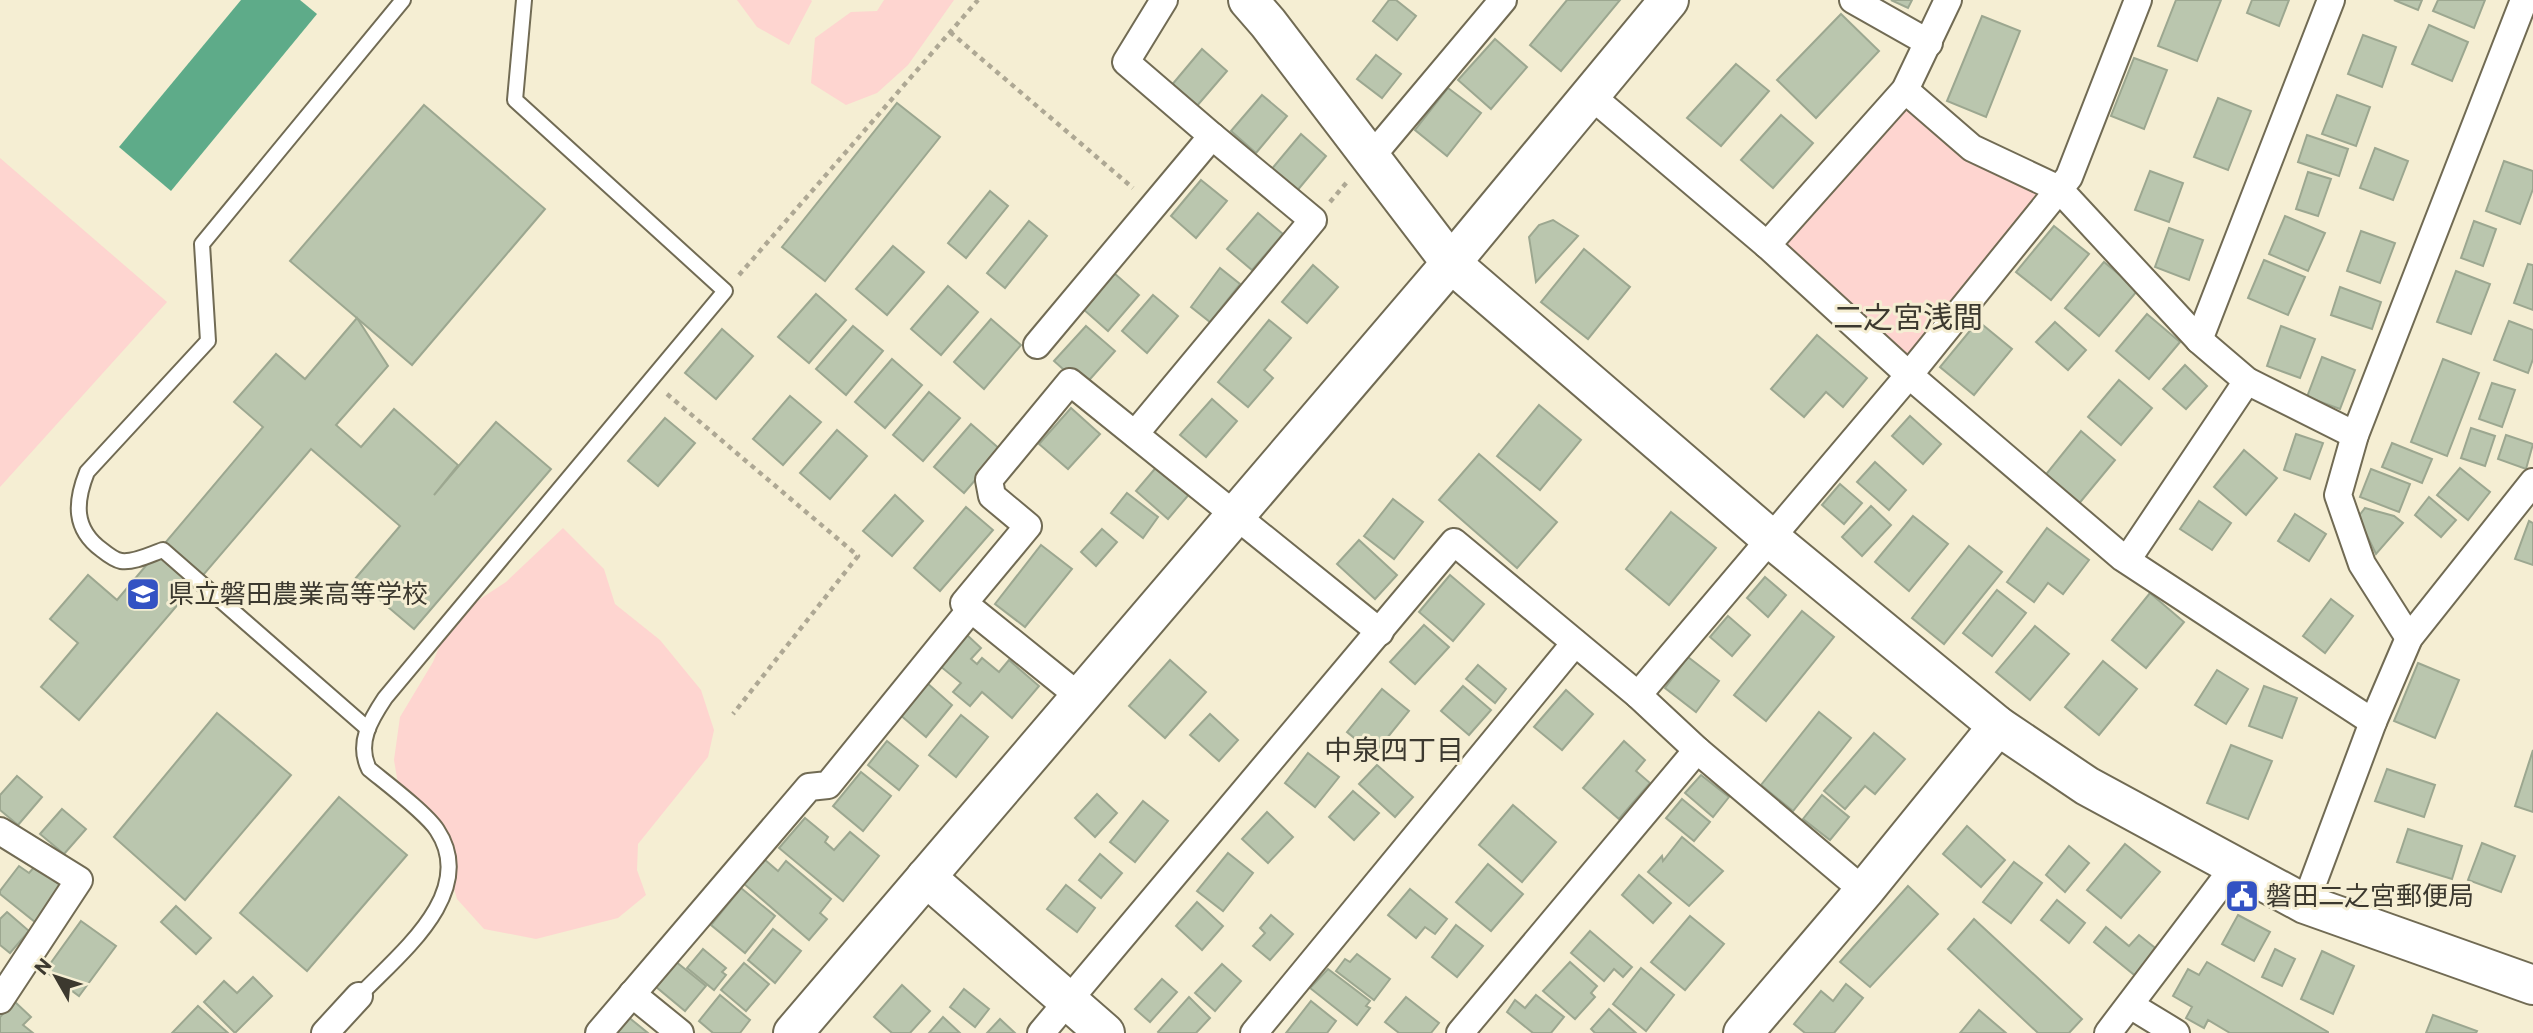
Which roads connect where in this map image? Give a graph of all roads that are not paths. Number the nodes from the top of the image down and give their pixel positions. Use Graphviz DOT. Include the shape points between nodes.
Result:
graph roads {
  1 [pos="403,0"];
  2 [pos="524,0"];
  3 [pos="1164,0"];
  4 [pos="1248,0"];
  5 [pos="1503,0"];
  6 [pos="1669,0"];
  7 [pos="1853,0"];
  8 [pos="1948,0"];
  9 [pos="2138,0"];
  10 [pos="2331,0"];
  11 [pos="2524,0"];
  12 [pos="1929,43"];
  13 [pos="1905,90"];
  14 [pos="1590,95"];
  15 [pos="1212,136"];
  16 [pos="1371,157"];
  17 [pos="2059,189"];
  18 [pos="1767,245"];
  19 [pos="1451,263"];
  20 [pos="2199,340"];
  21 [pos="1037,345"];
  22 [pos="1909,375"];
  23 [pos="2247,381"];
  24 [pos="1135,433"];
  25 [pos="2356,435"];
  26 [pos="2533,482"];
  27 [pos="1237,515"];
  28 [pos="1770,538"];
  29 [pos="2127,560"];
  30 [pos="971,609"];
  31 [pos="1380,632"];
  32 [pos="2409,638"];
  33 [pos="1575,643"];
  34 [pos="1638,695"];
  35 [pos="1080,697"];
  36 [pos="2373,722"];
  37 [pos="1998,726"];
  38 [pos="368,729"];
  39 [pos="1698,750"];
  40 [pos="0,831"];
  41 [pos="2235,867"];
  42 [pos="926,877"];
  43 [pos="1864,891"];
  44 [pos="2305,904"];
  45 [pos="2533,985"];
  46 [pos="632,994"];
  47 [pos="359,996"];
  48 [pos="0,1000"];
  49 [pos="1069,1001"];
  50 [pos="2130,1005"];
  51 [pos="331,1031"];
  52 [pos="599,1033"];
  53 [pos="680,1033"];
  54 [pos="793,1033"];
  55 [pos="1041,1033"];
  56 [pos="1105,1033"];
  57 [pos="1254,1033"];
  58 [pos="1460,1033"];
  59 [pos="1743,1033"];
  60 [pos="2108,1033"];
  61 [pos="2176,1033"];
  1 -- 38 [label="lane" via="202,244 208,341 87,472 78,495 79,514 92,543 121,561 163,550"];
  2 -- 38 [label="lane" via="515,100 724,291 385,698"];
  3 -- 15 [label="street" via="1126,62"];
  4 -- 16 [label="street"];
  5 -- 16 [label="street"];
  6 -- 14 [label="street"];
  7 -- 12 [label="street"];
  8 -- 12 [label="street"];
  9 -- 17 [label="street" via="2069,177"];
  10 -- 20 [label="street"];
  11 -- 25 [label="street"];
  12 -- 13 [label="street"];
  13 -- 17 [label="street" via="1972,148"];
  13 -- 18 [label="street"];
  14 -- 18 [label="street"];
  14 -- 19 [label="street"];
  15 -- 21 [label="street"];
  15 -- 24 [label="street" via="1313,220"];
  16 -- 19 [label="street"];
  17 -- 20 [label="street"];
  17 -- 22 [label="street"];
  18 -- 22 [label="street"];
  19 -- 27 [label="street"];
  19 -- 28 [label="street"];
  20 -- 23 [label="street"];
  22 -- 28 [label="street"];
  22 -- 29 [label="street"];
  23 -- 25 [label="street"];
  23 -- 29 [label="street"];
  24 -- 27 [label="street"];
  24 -- 30 [label="street" via="1070,382 989,480 992,496 1028,526 964,603"];
  25 -- 32 [label="street" via="2338,495 2362,564"];
  26 -- 32 [label="street"];
  27 -- 31 [label="street"];
  27 -- 35 [label="street"];
  28 -- 34 [label="street"];
  28 -- 37 [label="street"];
  29 -- 36 [label="street"];
  30 -- 35 [label="street"];
  30 -- 46 [label="street" via="828,785 809,787"];
  31 -- 33 [label="street" via="1454,542"];
  31 -- 49 [label="street"];
  32 -- 36 [label="street"];
  33 -- 34 [label="street"];
  33 -- 57 [label="street"];
  34 -- 39 [label="street"];
  35 -- 42 [label="street"];
  36 -- 44 [label="street"];
  37 -- 41 [label="street" via="2087,786"];
  37 -- 43 [label="street"];
  38 -- 47 [label="lane" via="363,757 369,769 436,828 449,866 446,892 431,920"];
  39 -- 43 [label="street"];
  39 -- 58 [label="street"];
  40 -- 48 [label="street" via="79,880"];
  41 -- 44 [label="street"];
  41 -- 50 [label="street"];
  42 -- 49 [label="street"];
  42 -- 54 [label="street"];
  43 -- 59 [label="street"];
  44 -- 45 [label="street"];
  46 -- 52 [label="street"];
  46 -- 53 [label="street"];
  47 -- 51 [label="street"];
  49 -- 55 [label="street"];
  49 -- 56 [label="street"];
  50 -- 60 [label="street"];
  50 -- 61 [label="street"];
}
